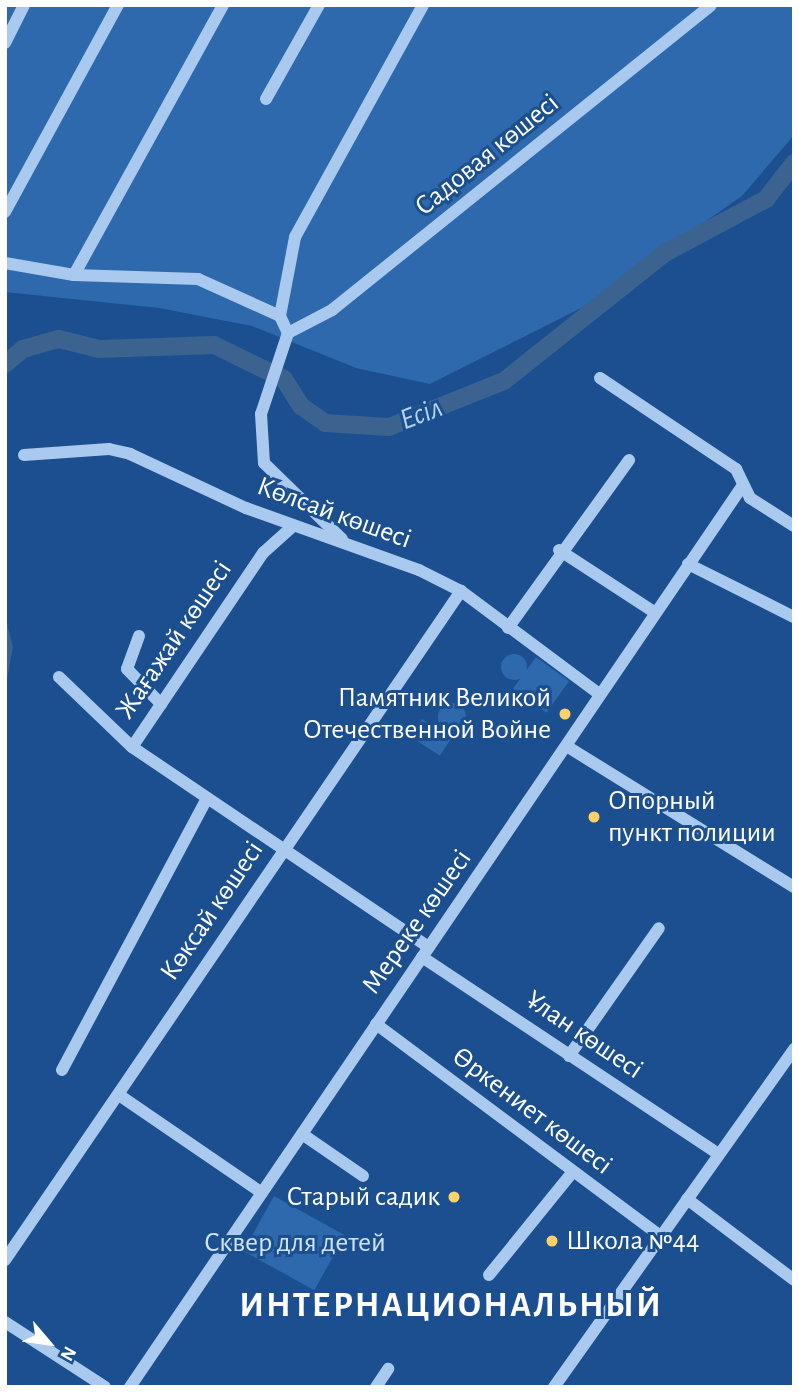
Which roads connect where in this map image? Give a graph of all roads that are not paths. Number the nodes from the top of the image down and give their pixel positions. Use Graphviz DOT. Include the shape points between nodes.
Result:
graph roads {
  1 [pos="24,5"];
  2 [pos="118,5"];
  3 [pos="223,5"];
  4 [pos="319,5"];
  5 [pos="423,5"];
  6 [pos="711,5"];
  7 [pos="5,43"];
  8 [pos="266,99"];
  9 [pos="5,212"];
  10 [pos="5,263"];
  11 [pos="74,275"];
  12 [pos="280,316"];
  13 [pos="288,334"];
  14 [pos="600,378"];
  15 [pos="23,455"];
  16 [pos="629,460"];
  17 [pos="743,485"];
  18 [pos="293,526"];
  19 [pos="794,526"];
  20 [pos="345,541"];
  21 [pos="559,550"];
  22 [pos="688,564"];
  23 [pos="461,591"];
  24 [pos="654,612"];
  25 [pos="794,617"];
  26 [pos="508,628"];
  27 [pos="139,636"];
  28 [pos="59,677"];
  29 [pos="599,694"];
  30 [pos="161,704"];
  31 [pos="132,747"];
  32 [pos="568,747"];
  33 [pos="208,799"];
  34 [pos="285,847"];
  35 [pos="794,887"];
  36 [pos="659,928"];
  37 [pos="426,952"];
  38 [pos="376,1024"];
  39 [pos="794,1049"];
  40 [pos="569,1056"];
  41 [pos="62,1070"];
  42 [pos="119,1095"];
  43 [pos="302,1134"];
  44 [pos="719,1154"];
  45 [pos="572,1173"];
  46 [pos="363,1176"];
  47 [pos="261,1193"];
  48 [pos="687,1199"];
  49 [pos="659,1235"];
  50 [pos="5,1260"];
  51 [pos="489,1275"];
  52 [pos="794,1280"];
  53 [pos="5,1322"];
  54 [pos="388,1369"];
  55 [pos="105,1387"];
  56 [pos="130,1387"];
  57 [pos="376,1387"];
  58 [pos="554,1387"];
  1 -- 7 [label="street"];
  2 -- 9 [label="street"];
  3 -- 11 [label="street"];
  4 -- 8 [label="street"];
  5 -- 12 [label="street" via="295,237"];
  6 -- 13 [label="street, Садовая көшесі" via="332,310"];
  10 -- 11 [label="street"];
  11 -- 12 [label="street" via="198,279"];
  12 -- 13 [label="street"];
  13 -- 20 [label="street" via="266,392 258,440 264,463"];
  14 -- 17 [label="street" via="736,469"];
  15 -- 18 [label="street, Көлсай көшесі" via="109,449 130,454"];
  16 -- 21 [label="street"];
  17 -- 19 [label="street" via="750,498"];
  17 -- 22 [label="street, Мереке көшесі"];
  18 -- 20 [label="street, Көлсай көшесі"];
  18 -- 30 [label="street, Жағажай көшесі" via="263,553"];
  20 -- 23 [label="street, Көлсай көшесі"];
  21 -- 24 [label="street"];
  21 -- 26 [label="street"];
  22 -- 24 [label="street, Мереке көшесі"];
  22 -- 25 [label="street"];
  23 -- 26 [label="street, Көлсай көшесі"];
  23 -- 34 [label="street, Көксай көшесі"];
  24 -- 29 [label="street, Мереке көшесі"];
  26 -- 29 [label="street, Көлсай көшесі"];
  27 -- 30 [label="street" via="127,669"];
  28 -- 31 [label="street"];
  29 -- 32 [label="street, Мереке көшесі"];
  30 -- 31 [label="street, Жағажай көшесі"];
  31 -- 33 [label="street, Жағажай көшесі"];
  32 -- 35 [label="street"];
  32 -- 37 [label="street, Мереке көшесі"];
  33 -- 34 [label="street, Жағажай көшесі"];
  33 -- 41 [label="street"];
  34 -- 37 [label="street, Ұлан көшесі"];
  34 -- 42 [label="street, Көксай көшесі"];
  36 -- 40 [label="street"];
  37 -- 38 [label="street, Мереке көшесі"];
  37 -- 40 [label="street, Ұлан көшесі"];
  38 -- 43 [label="street, Мереке көшесі"];
  38 -- 45 [label="street, Өркениет көшесі"];
  39 -- 44 [label="street"];
  40 -- 44 [label="street, Ұлан көшесі"];
  42 -- 47 [label="street"];
  42 -- 50 [label="street, Көксай көшесі"];
  43 -- 46 [label="street"];
  43 -- 47 [label="street, Мереке көшесі"];
  44 -- 48 [label="street"];
  45 -- 49 [label="street, Өркениет көшесі"];
  45 -- 51 [label="street"];
  47 -- 56 [label="street, Мереке көшесі"];
  48 -- 49 [label="street"];
  48 -- 52 [label="street"];
  49 -- 58 [label="street"];
  53 -- 55 [label="street"];
  54 -- 57 [label="street"];
}
